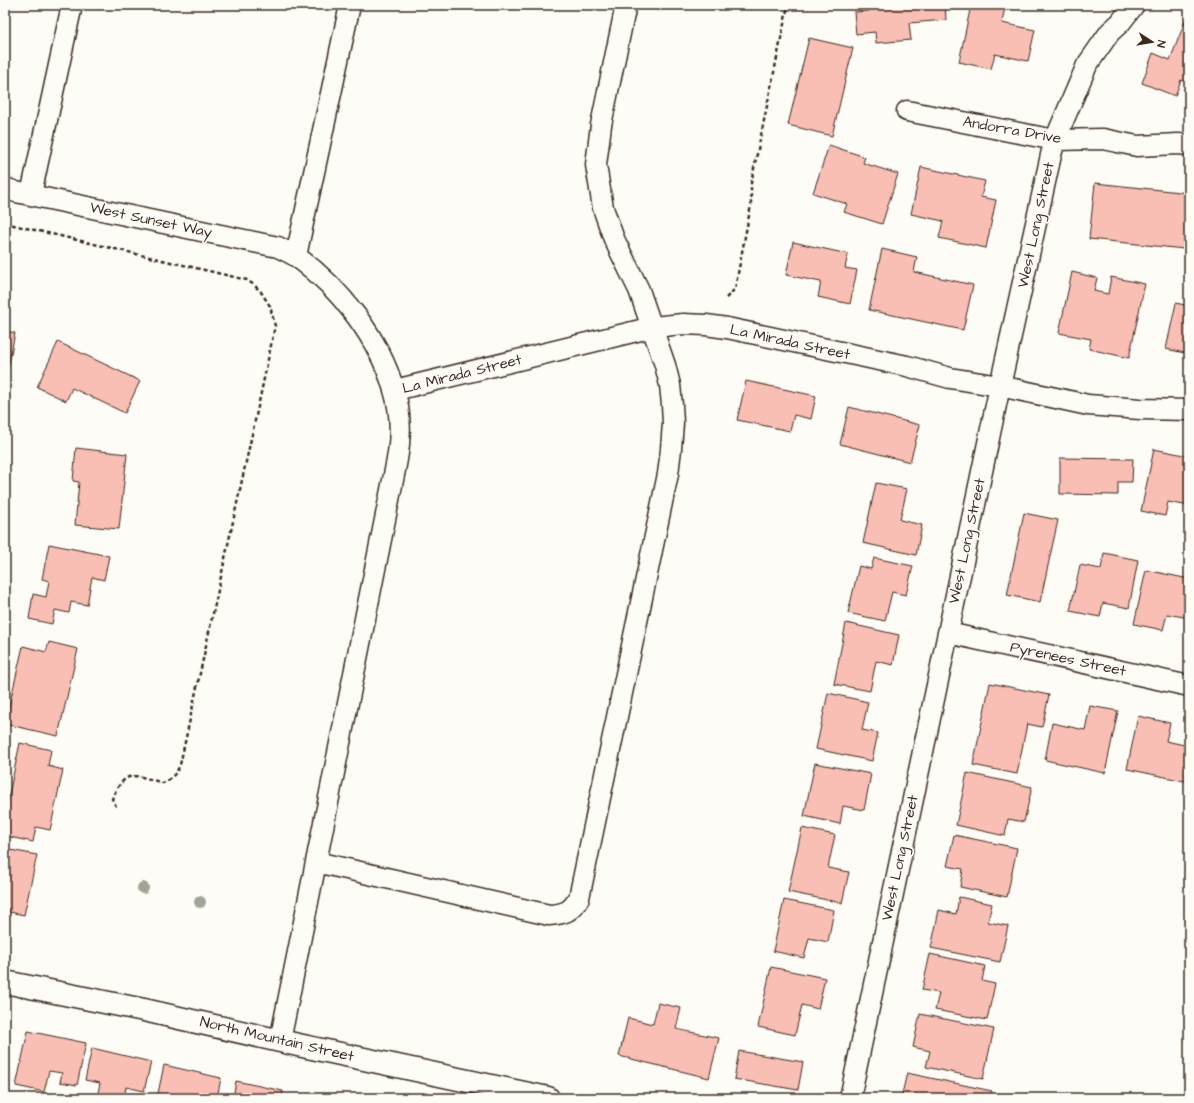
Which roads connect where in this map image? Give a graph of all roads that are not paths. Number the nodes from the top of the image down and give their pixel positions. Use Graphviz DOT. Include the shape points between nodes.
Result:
graph roads {
  1 [pos="72,5"];
  2 [pos="350,5"];
  3 [pos="626,5"];
  4 [pos="1134,5"];
  5 [pos="907,111"];
  6 [pos="1056,140"];
  7 [pos="1189,145"];
  8 [pos="5,188"];
  9 [pos="31,194"];
  10 [pos="296,256"];
  11 [pos="653,328"];
  12 [pos="1000,386"];
  13 [pos="395,390"];
  14 [pos="1189,410"];
  15 [pos="948,633"];
  16 [pos="1189,686"];
  17 [pos="316,862"];
  18 [pos="5,982"];
  19 [pos="280,1041"];
  20 [pos="548,1098"];
  21 [pos="850,1098"];
  1 -- 9 [label="street"];
  2 -- 10 [label="street"];
  3 -- 11 [label="street" via="601,125 596,165 603,208"];
  4 -- 6 [label="street, West Long Street" via="1110,32 1087,65"];
  5 -- 6 [label="street, Andorra Drive"];
  6 -- 7 [label="street, Andorra Drive" via="1103,139 1137,146"];
  6 -- 12 [label="street, West Long Street"];
  8 -- 9 [label="street, West Sunset Way"];
  9 -- 10 [label="street, West Sunset Way" via="278,248"];
  10 -- 13 [label="street, West Sunset Way" via="323,279 353,311 379,352"];
  11 -- 12 [label="street, La Mirada Street" via="689,324 728,328 907,366 950,378"];
  11 -- 13 [label="street, La Mirada Street"];
  11 -- 17 [label="street" via="670,385 672,405 669,468 583,881 574,907 566,912 549,915"];
  12 -- 14 [label="street, La Mirada Street" via="1088,405"];
  12 -- 15 [label="street, West Long Street"];
  13 -- 17 [label="street, West Sunset Way" via="399,413 399,447"];
  15 -- 16 [label="street, Pyrenees Street"];
  15 -- 21 [label="street, West Long Street"];
  17 -- 19 [label="street, West Sunset Way"];
  18 -- 19 [label="street, North Mountain Street"];
  19 -- 20 [label="street, North Mountain Street"];
}
